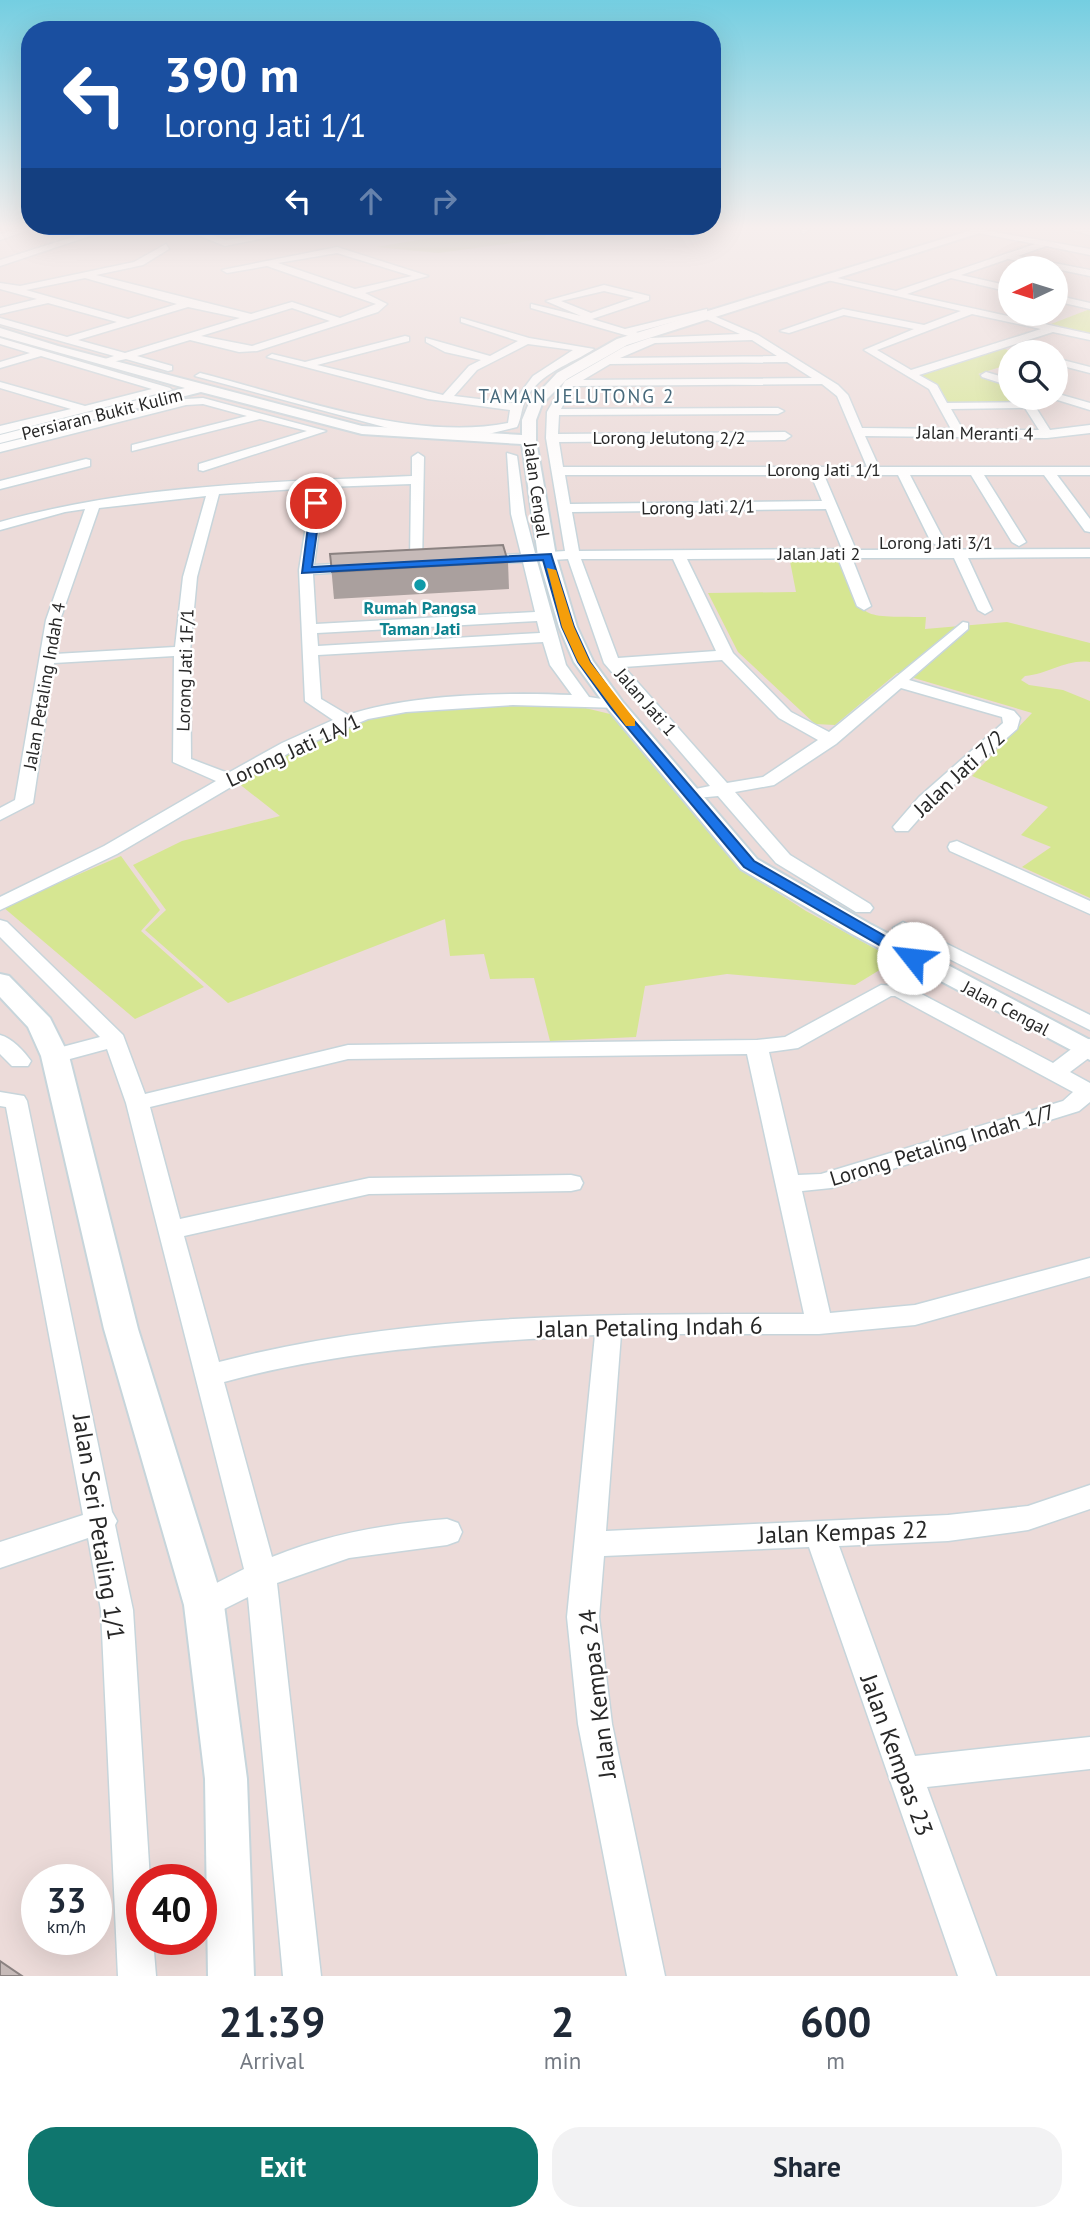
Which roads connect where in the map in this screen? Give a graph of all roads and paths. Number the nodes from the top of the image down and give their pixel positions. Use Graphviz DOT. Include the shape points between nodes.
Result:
graph roads {
  1 [pos="0,321"];
  2 [pos="238,321"];
  3 [pos="340,321"];
  4 [pos="469,321"];
  5 [pos="594,321"];
  6 [pos="679,321"];
  7 [pos="720,321"];
  8 [pos="817,321"];
  9 [pos="886,321"];
  10 [pos="941,321"];
  11 [pos="1024,321"];
  12 [pos="128,322"];
  13 [pos="922,328"];
  14 [pos="1055,328"];
  15 [pos="785,331"];
  16 [pos="0,332"];
  17 [pos="632,334"];
  18 [pos="188,336"];
  19 [pos="754,337"];
  20 [pos="1090,337"];
  21 [pos="405,339"];
  22 [pos="430,340"];
  23 [pos="0,341"];
  24 [pos="527,341"];
  25 [pos="981,341"];
  26 [pos="997,345"];
  27 [pos="51,348"];
  28 [pos="584,348"];
  29 [pos="123,356"];
  30 [pos="605,356"];
  31 [pos="1090,356"];
  32 [pos="272,357"];
  33 [pos="487,358"];
  34 [pos="792,359"];
  35 [pos="1068,361"];
  36 [pos="106,362"];
  37 [pos="0,365"];
  38 [pos="304,365"];
  39 [pos="1068,365"];
  40 [pos="168,368"];
  41 [pos="1090,370"];
  42 [pos="909,373"];
  43 [pos="986,375"];
  44 [pos="998,379"];
  45 [pos="825,381"];
  46 [pos="201,382"];
  47 [pos="0,385"];
  48 [pos="563,386"];
  49 [pos="256,391"];
  50 [pos="702,395"];
  51 [pos="240,396"];
  52 [pos="445,399"];
  53 [pos="1068,400"];
  54 [pos="944,406"];
  55 [pos="514,407"];
  56 [pos="1090,407"];
  57 [pos="85,409"];
  58 [pos="285,410"];
  59 [pos="778,411"];
  60 [pos="553,412"];
  61 [pos="264,415"];
  62 [pos="990,420"];
  63 [pos="1090,429"];
  64 [pos="0,430"];
  65 [pos="860,432"];
  66 [pos="959,433"];
  67 [pos="1047,434"];
  68 [pos="713,436"];
  69 [pos="785,436"];
  70 [pos="552,438"];
  71 [pos="0,439"];
  72 [pos="529,440"];
  73 [pos="0,448"];
  74 [pos="136,448"];
  75 [pos="511,456"];
  76 [pos="418,457"];
  77 [pos="723,461"];
  78 [pos="86,463"];
  79 [pos="203,467"];
  80 [pos="874,469"];
  81 [pos="901,469"];
  82 [pos="815,470"];
  83 [pos="558,471"];
  84 [pos="975,471"];
  85 [pos="1090,471"];
  86 [pos="1049,472"];
  87 [pos="418,480"];
  88 [pos="319,482"];
  89 [pos="0,485"];
  90 [pos="213,492"];
  91 [pos="831,505"];
  92 [pos="93,506"];
  93 [pos="566,508"];
  94 [pos="0,526"];
  95 [pos="1090,528"];
  96 [pos="938,542"];
  97 [pos="1019,542"];
  98 [pos="572,550"];
  99 [pos="847,553"];
  100 [pos="1090,553"];
  101 [pos="678,554"];
  102 [pos="960,556"];
  103 [pos="537,557"];
  104 [pos="462,561"];
  105 [pos="416,563"];
  106 [pos="376,566"];
  107 [pos="306,570"];
  108 [pos="864,606"];
  109 [pos="985,611"];
  110 [pos="543,615"];
  111 [pos="963,626"];
  112 [pos="307,629"];
  113 [pos="548,637"];
  114 [pos="182,651"];
  115 [pos="308,651"];
  116 [pos="726,655"];
  117 [pos="47,659"];
  118 [pos="612,663"];
  119 [pos="898,682"];
  120 [pos="583,699"];
  121 [pos="615,705"];
  122 [pos="347,722"];
  123 [pos="830,740"];
  124 [pos="227,779"];
  125 [pos="723,788"];
  126 [pos="692,795"];
  127 [pos="0,815"];
  128 [pos="902,827"];
  129 [pos="957,847"];
  130 [pos="0,904"];
  131 [pos="863,908"];
  132 [pos="1090,908"];
  133 [pos="0,926"];
  134 [pos="903,928"];
  135 [pos="0,982"];
  136 [pos="1090,1023"];
  137 [pos="115,1040"];
  138 [pos="0,1042"];
  139 [pos="757,1047"];
  140 [pos="1088,1049"];
  141 [pos="37,1058"];
  142 [pos="1055,1073"];
  143 [pos="1089,1092"];
  144 [pos="0,1099"];
  145 [pos="137,1103"];
  146 [pos="571,1183"];
  147 [pos="789,1184"];
  148 [pos="170,1230"];
  149 [pos="1090,1267"];
  150 [pos="609,1324"];
  151 [pos="819,1324"];
  152 [pos="207,1376"];
  153 [pos="1090,1497"];
  154 [pos="102,1521"];
  155 [pos="447,1532"];
  156 [pos="819,1533"];
  157 [pos="591,1544"];
  158 [pos="0,1555"];
  159 [pos="261,1574"];
  160 [pos="204,1605"];
  161 [pos="1090,1753"];
  162 [pos="903,1773"];
  163 [pos="137,1976"];
  164 [pos="231,1976"];
  165 [pos="302,1976"];
  166 [pos="646,1976"];
  167 [pos="977,1976"];
  1 -- 27 [label="street"];
  2 -- 18 [label="street"];
  3 -- 18 [label="street" via="247,349"];
  4 -- 24 [label="street"];
  5 -- 17 [label="street"];
  6 -- 17 [label="street, Jalan Cengal"];
  7 -- 19 [label="street"];
  8 -- 15 [label="street"];
  9 -- 13 [label="street"];
  10 -- 13 [label="street"];
  11 -- 14 [label="street"];
  12 -- 27 [label="street"];
  13 -- 42 [label="street" via="869,350"];
  14 -- 20 [label="street"];
  14 -- 26 [label="street"];
  16 -- 27 [label="street"];
  17 -- 30 [label="street, Jalan Cengal"];
  18 -- 29 [label="street"];
  19 -- 30 [label="street" via="654,340"];
  19 -- 34 [label="street"];
  21 -- 38 [label="street"];
  22 -- 33 [label="street" via="449,350"];
  23 -- 27 [label="street"];
  24 -- 28 [label="street"];
  24 -- 33 [label="street"];
  25 -- 26 [label="street"];
  26 -- 42 [label="street"];
  27 -- 29 [label="street"];
  27 -- 36 [label="street"];
  27 -- 37 [label="street"];
  27 -- 57 [label="street" via="166,390"];
  28 -- 30 [label="street"];
  28 -- 55 [label="street" via="540,375"];
  29 -- 36 [label="street"];
  29 -- 40 [label="street"];
  30 -- 34 [label="street"];
  30 -- 48 [label="street, Jalan Cengal"];
  31 -- 35 [label="street"];
  32 -- 38 [label="street"];
  33 -- 52 [label="street"];
  34 -- 45 [label="street"];
  36 -- 46 [label="street"];
  38 -- 52 [label="street"];
  39 -- 41 [label="street"];
  42 -- 54 [label="street" via="933,387"];
  43 -- 44 [label="street"];
  45 -- 50 [label="street"];
  45 -- 65 [label="street" via="842,395"];
  46 -- 49 [label="street"];
  46 -- 51 [label="street"];
  46 -- 71 [label="street, Persiaran Bukit Kulim"];
  47 -- 57 [label="street"];
  48 -- 50 [label="street"];
  48 -- 60 [label="street, Jalan Jati 1"];
  48 -- 72 [label="street, Jalan Cengal" via="531,411"];
  49 -- 51 [label="street"];
  49 -- 55 [label="street" via="388,425 429,428 502,429 513,425"];
  50 -- 59 [label="street"];
  50 -- 60 [label="street"];
  50 -- 68 [label="street"];
  51 -- 58 [label="street"];
  52 -- 55 [label="street"];
  53 -- 56 [label="street"];
  54 -- 62 [label="street"];
  54 -- 66 [label="street"];
  57 -- 64 [label="street"];
  58 -- 61 [label="street"];
  58 -- 72 [label="street" via="383,433"];
  60 -- 70 [label="street, Jalan Jati 1"];
  61 -- 73 [label="street" via="225,404 186,402"];
  61 -- 74 [label="street"];
  61 -- 79 [label="street" via="320,431"];
  62 -- 66 [label="street, Jalan Meranti 4"];
  62 -- 67 [label="street, Jalan Meranti 4"];
  62 -- 67 [label="street" via="1029,405"];
  63 -- 67 [label="street, Jalan Meranti 4"];
  65 -- 66 [label="street, Jalan Meranti 4"];
  65 -- 80 [label="street"];
  68 -- 69 [label="street, Lorong Jelutong 2/2"];
  68 -- 70 [label="street, Lorong Jelutong 2/2"];
  68 -- 77 [label="street"];
  70 -- 83 [label="street, Jalan Jati 1"];
  72 -- 103 [label="street, Jalan Cengal"];
  75 -- 103 [label="street"];
  76 -- 87 [label="street"];
  77 -- 82 [label="street, Lorong Jati 1/1"];
  77 -- 83 [label="street, Lorong Jati 1/1"];
  78 -- 89 [label="street"];
  80 -- 81 [label="street, Lorong Jati 1/1"];
  80 -- 82 [label="street, Lorong Jati 1/1"];
  81 -- 84 [label="street, Lorong Jati 1/1"];
  81 -- 96 [label="street"];
  82 -- 91 [label="street"];
  83 -- 93 [label="street, Jalan Jati 1"];
  84 -- 86 [label="street, Lorong Jati 1/1"];
  84 -- 97 [label="street"];
  85 -- 86 [label="street, Lorong Jati 1/1"];
  86 -- 95 [label="street"];
  87 -- 88 [label="street"];
  87 -- 105 [label="street"];
  88 -- 90 [label="street"];
  88 -- 107 [label="street"];
  90 -- 92 [label="street"];
  90 -- 114 [label="street, Lorong Jati 1F/1" via="190,577"];
  91 -- 93 [label="street, Lorong Jati 2/1"];
  91 -- 99 [label="street"];
  92 -- 94 [label="street" via="64,508"];
  92 -- 117 [label="street, Jalan Petaling Indah 4" via="53,621"];
  93 -- 98 [label="street, Jalan Jati 1"];
  96 -- 97 [label="street, Lorong Jati 3/1"];
  96 -- 99 [label="street, Lorong Jati 3/1"];
  97 -- 100 [label="street, Lorong Jati 3/1"];
  98 -- 99 [label="street, Lorong Jati 3/1"];
  98 -- 101 [label="street, Jalan Jati 2"];
  98 -- 103 [label="street, Jalan Jati 2"];
  98 -- 118 [label="street, Jalan Jati 1"];
  99 -- 101 [label="street, Jalan Jati 2"];
  99 -- 102 [label="street"];
  99 -- 108 [label="street"];
  100 -- 102 [label="street"];
  101 -- 116 [label="street"];
  102 -- 109 [label="street"];
  103 -- 104 [label="street"];
  103 -- 110 [label="street"];
  103 -- 121 [label="street, Jalan Cengal" via="584,662"];
  106 -- 107 [label="street"];
  107 -- 112 [label="street"];
  110 -- 112 [label="street"];
  110 -- 113 [label="street"];
  111 -- 119 [label="street"];
  112 -- 115 [label="street"];
  113 -- 115 [label="street"];
  113 -- 120 [label="street" via="558,665"];
  114 -- 117 [label="street"];
  114 -- 124 [label="street, Lorong Jati 1F/1" via="183,761"];
  115 -- 122 [label="street" via="313,701"];
  116 -- 118 [label="street"];
  116 -- 123 [label="street" via="785,715"];
  117 -- 127 [label="street, Jalan Petaling Indah 4" via="24,803"];
  118 -- 125 [label="street, Jalan Jati 1"];
  119 -- 123 [label="street"];
  119 -- 128 [label="street, Jalan Jati 7/2" via="1012,718 1011,725"];
  120 -- 121 [label="street, Lorong Jati 1A/1"];
  120 -- 122 [label="street, Lorong Jati 1A/1" via="533,698 394,709"];
  121 -- 126 [label="street, Jalan Cengal"];
  122 -- 124 [label="street, Lorong Jati 1A/1"];
  123 -- 125 [label="street" via="768,781"];
  124 -- 130 [label="street, Lorong Jati 1A/1" via="80,868"];
  125 -- 126 [label="street"];
  125 -- 131 [label="street, Jalan Jati 1" via="783,859"];
  126 -- 140 [label="street, Jalan Cengal" via="749,864 772,879 998,1005"];
  129 -- 132 [label="street"];
  133 -- 137 [label="street"];
  134 -- 136 [label="street"];
  135 -- 141 [label="street" via="40,1024"];
  137 -- 141 [label="street"];
  137 -- 145 [label="street"];
  138 -- 141 [label="street"];
  139 -- 142 [label="street" via="790,1043 888,989"];
  139 -- 145 [label="street" via="348,1052"];
  139 -- 147 [label="street"];
  140 -- 142 [label="street"];
  141 -- 160 [label="street"];
  142 -- 143 [label="street"];
  143 -- 147 [label="street, Lorong Petaling Indah 1/7" via="1071,1106 821,1182"];
  144 -- 154 [label="street, Jalan Seri Petaling 1/1" via="16,1101"];
  145 -- 148 [label="street"];
  146 -- 148 [label="street" via="369,1186"];
  147 -- 151 [label="street"];
  148 -- 152 [label="street"];
  149 -- 151 [label="street, Jalan Petaling Indah 6" via="915,1315"];
  150 -- 151 [label="street, Jalan Petaling Indah 6"];
  150 -- 152 [label="street, Jalan Petaling Indah 6" via="391,1338 281,1356"];
  150 -- 157 [label="street, Jalan Kempas 24"];
  152 -- 159 [label="street"];
  153 -- 156 [label="street, Jalan Kempas 22" via="1028,1518 948,1528"];
  154 -- 158 [label="street"];
  154 -- 163 [label="street, Jalan Seri Petaling 1/1" via="117,1610"];
  155 -- 159 [label="street" via="366,1539"];
  156 -- 157 [label="street, Jalan Kempas 22"];
  156 -- 162 [label="street, Jalan Kempas 23"];
  157 -- 166 [label="street, Jalan Kempas 24" via="583,1617 595,1724"];
  159 -- 160 [label="street"];
  159 -- 165 [label="street"];
  160 -- 164 [label="street" via="226,1779"];
  161 -- 162 [label="street"];
  162 -- 167 [label="street, Jalan Kempas 23"];
}
